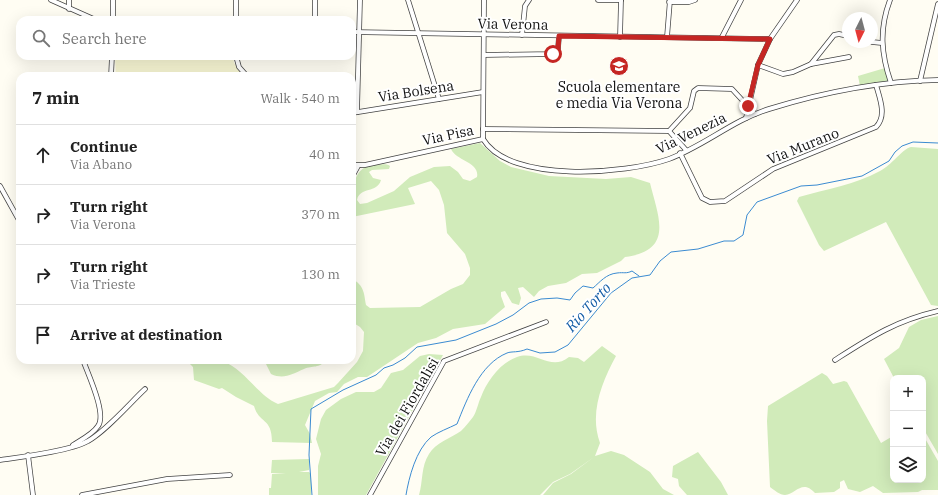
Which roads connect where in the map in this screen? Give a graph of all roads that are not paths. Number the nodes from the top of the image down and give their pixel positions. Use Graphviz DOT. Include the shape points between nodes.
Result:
graph roads {
  1 [pos="51,0"];
  2 [pos="69,0"];
  3 [pos="113,0"];
  4 [pos="236,0"];
  5 [pos="315,0"];
  6 [pos="360,0"];
  7 [pos="408,0"];
  8 [pos="484,0"];
  9 [pos="529,0"];
  10 [pos="598,0"];
  11 [pos="621,0"];
  12 [pos="696,0"];
  13 [pos="741,0"];
  14 [pos="798,0"];
  15 [pos="890,0"];
  16 [pos="670,1"];
  17 [pos="938,4"];
  18 [pos="69,9"];
  19 [pos="86,16"];
  20 [pos="113,16"];
  21 [pos="236,16"];
  22 [pos="315,16"];
  23 [pos="356,32"];
  24 [pos="360,32"];
  25 [pos="418,33"];
  26 [pos="484,35"];
  27 [pos="522,35"];
  28 [pos="842,35"];
  29 [pos="559,36"];
  30 [pos="620,37"];
  31 [pos="667,37"];
  32 [pos="722,37"];
  33 [pos="770,39"];
  34 [pos="878,43"];
  35 [pos="882,43"];
  36 [pos="484,55"];
  37 [pos="849,57"];
  38 [pos="112,60"];
  39 [pos="237,60"];
  40 [pos="811,64"];
  41 [pos="758,65"];
  42 [pos="111,72"];
  43 [pos="243,72"];
  44 [pos="938,80"];
  45 [pos="920,81"];
  46 [pos="891,83"];
  47 [pos="876,85"];
  48 [pos="483,92"];
  49 [pos="439,99"];
  50 [pos="748,106"];
  51 [pos="357,112"];
  52 [pos="755,114"];
  53 [pos="746,118"];
  54 [pos="483,129"];
  55 [pos="669,131"];
  56 [pos="483,139"];
  57 [pos="686,150"];
  58 [pos="680,154"];
  59 [pos="358,166"];
  60 [pos="356,170"];
  61 [pos="0,186"];
  62 [pos="16,215"];
  63 [pos="938,311"];
  64 [pos="546,322"];
  65 [pos="835,360"];
  66 [pos="84,364"];
  67 [pos="145,389"];
  68 [pos="69,448"];
  69 [pos="28,455"];
  70 [pos="0,460"];
  71 [pos="230,475"];
  72 [pos="33,495"];
  73 [pos="82,495"];
  74 [pos="370,495"];
  1 -- 18 [label="street"];
  2 -- 18 [label="street"];
  3 -- 20 [label="street"];
  4 -- 21 [label="street"];
  5 -- 22 [label="street"];
  6 -- 24 [label="street"];
  7 -- 25 [label="street"];
  8 -- 26 [label="street, Via Pisa"];
  9 -- 27 [label="street" via="525,6"];
  10 -- 11 [label="street"];
  11 -- 30 [label="street"];
  12 -- 16 [label="street"];
  13 -- 32 [label="street"];
  14 -- 33 [label="street"];
  15 -- 35 [label="street" via="883,23"];
  16 -- 31 [label="street"];
  17 -- 45 [label="street"];
  18 -- 19 [label="street"];
  23 -- 24 [label="street, Via Verona"];
  24 -- 25 [label="street, Via Verona"];
  24 -- 51 [label="street"];
  25 -- 26 [label="street, Via Verona"];
  25 -- 49 [label="street"];
  26 -- 27 [label="street, Via Verona"];
  26 -- 36 [label="street, Via Pisa"];
  27 -- 29 [label="street, Via Verona"];
  28 -- 40 [label="street" via="832,36"];
  29 -- 30 [label="street, Via Verona"];
  29 -- 36 [label="street" via="558,49 552,54"];
  30 -- 31 [label="street, Via Verona"];
  31 -- 32 [label="street, Via Verona"];
  32 -- 33 [label="street, Via Verona"];
  33 -- 41 [label="street"];
  34 -- 35 [label="street"];
  35 -- 46 [label="street" via="884,63"];
  36 -- 48 [label="street, Via Pisa"];
  37 -- 40 [label="street"];
  38 -- 42 [label="street"];
  39 -- 43 [label="street"];
  40 -- 41 [label="street" via="787,74"];
  41 -- 50 [label="street"];
  44 -- 45 [label="street, Via Venezia"];
  45 -- 46 [label="street, Via Venezia"];
  46 -- 47 [label="street, Via Venezia"];
  47 -- 52 [label="street, Via Venezia" via="819,95"];
  47 -- 58 [label="street, Via Murano" via="882,113 881,122 876,127 773,169 725,201 710,202 701,197"];
  48 -- 49 [label="street, Via Bolsena"];
  48 -- 54 [label="street, Via Pisa"];
  49 -- 51 [label="street, Via Bolsena"];
  50 -- 52 [label="street"];
  50 -- 53 [label="street"];
  50 -- 55 [label="street" via="730,88 697,88 688,110"];
  52 -- 53 [label="street, Via Venezia"];
  53 -- 57 [label="street, Via Venezia"];
  54 -- 55 [label="street"];
  54 -- 56 [label="street, Via Pisa"];
  55 -- 57 [label="street"];
  56 -- 58 [label="street, Via Venezia" via="490,148 503,157 555,172 625,168 662,161"];
  56 -- 59 [label="street, Via Pisa"];
  57 -- 58 [label="street, Via Venezia"];
  59 -- 60 [label="street"];
  61 -- 62 [label="street"];
  63 -- 65 [label="street" via="910,318 886,328"];
  64 -- 74 [label="street, Via dei Fiordalisi" via="444,361"];
  66 -- 68 [label="street" via="99,406 100,422 93,432"];
  67 -- 68 [label="street" via="92,439"];
  68 -- 69 [label="street"];
  69 -- 70 [label="street"];
  69 -- 72 [label="street"];
  71 -- 73 [label="street" via="175,478"];
}
